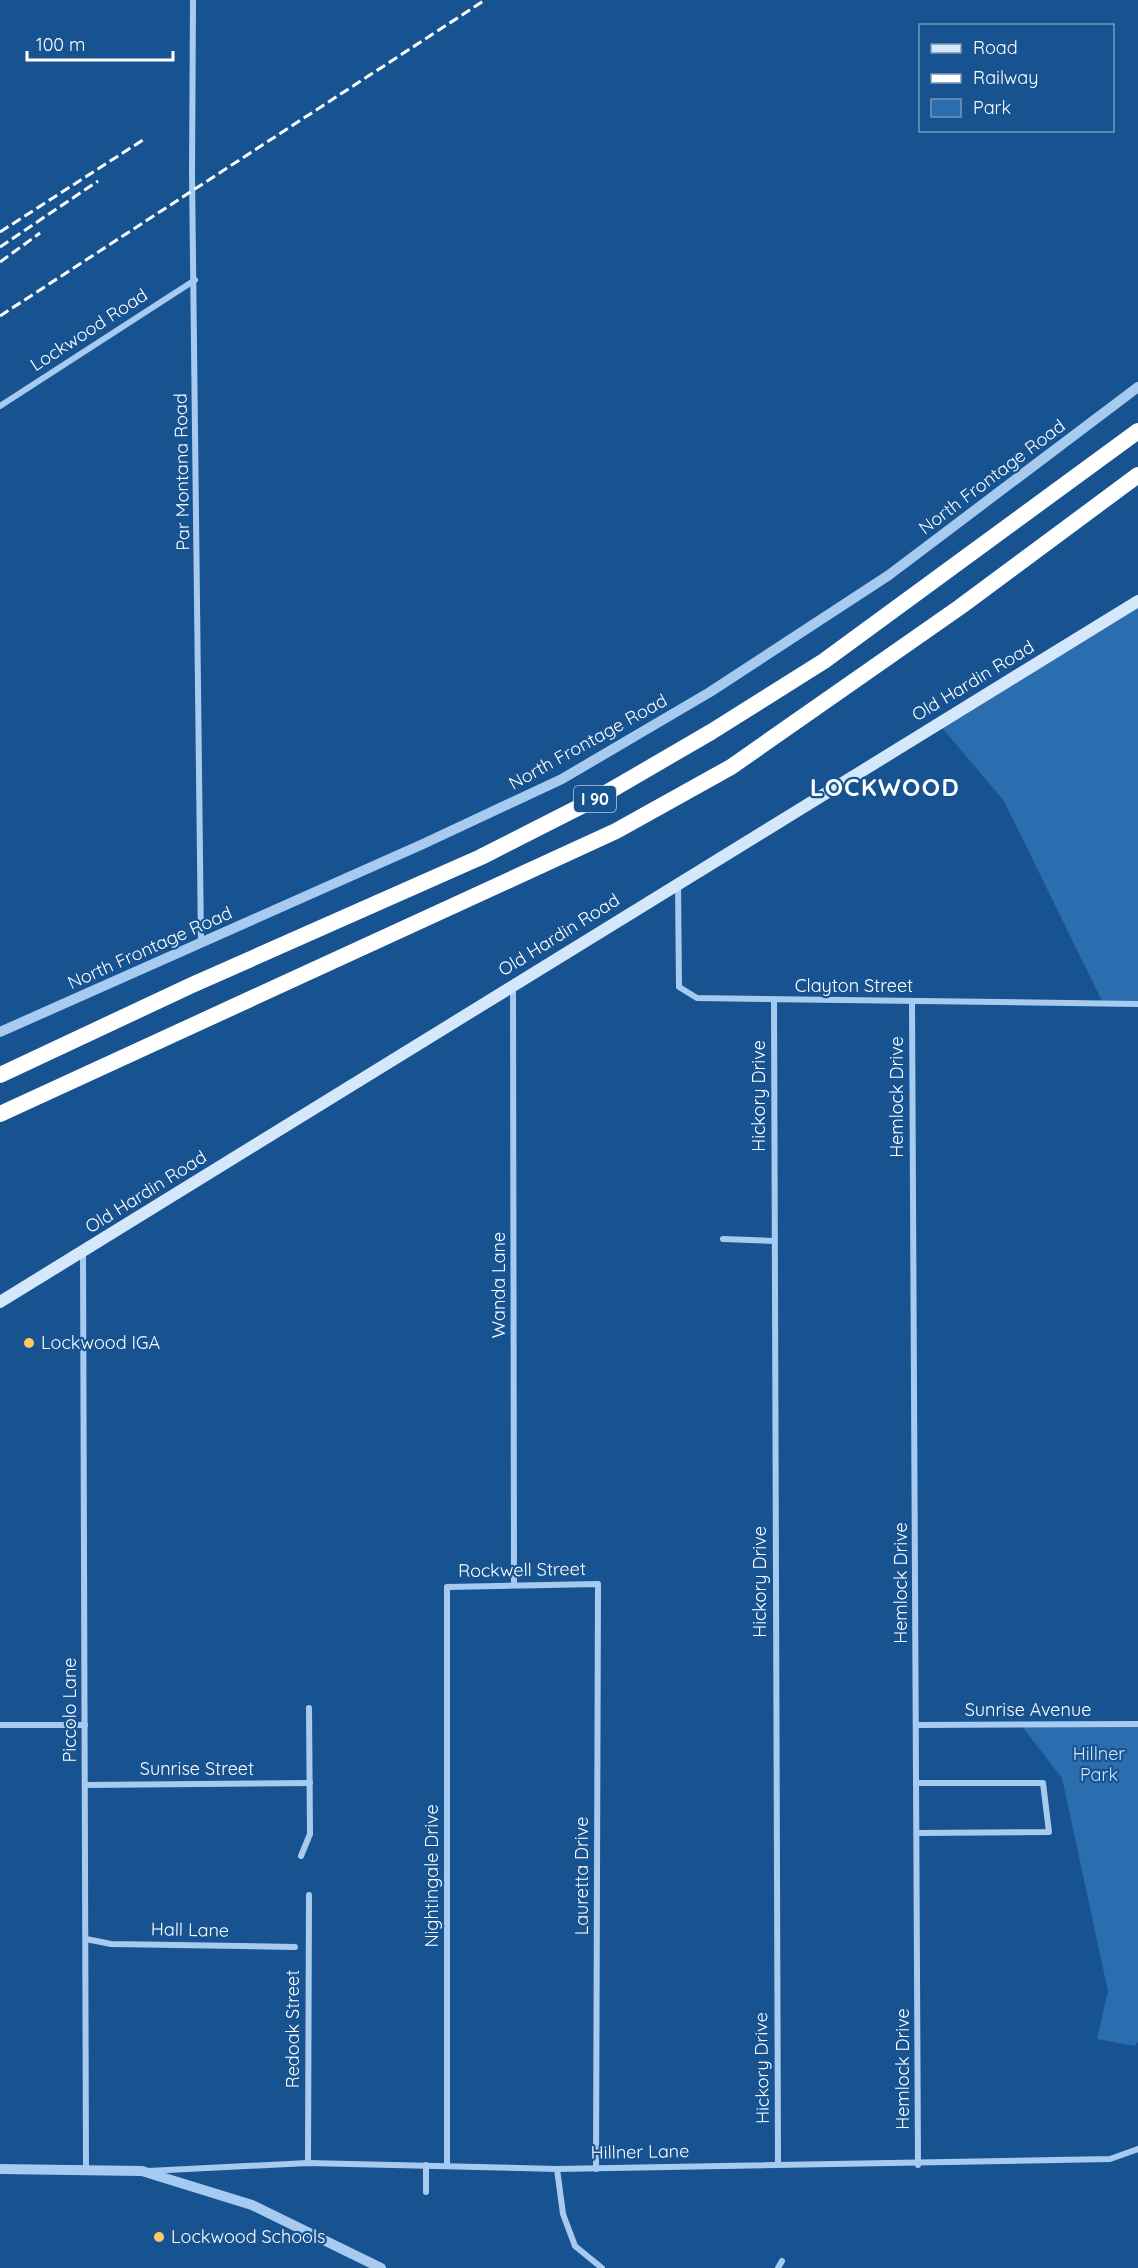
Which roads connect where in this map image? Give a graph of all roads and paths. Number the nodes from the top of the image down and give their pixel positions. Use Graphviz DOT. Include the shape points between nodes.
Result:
graph roads {
  1 [pos="193,0"];
  2 [pos="195,280"];
  3 [pos="1138,387"];
  4 [pos="0,406"];
  5 [pos="1138,431"];
  6 [pos="1138,475"];
  7 [pos="1138,601"];
  8 [pos="678,882"];
  9 [pos="201,944"];
  10 [pos="513,984"];
  11 [pos="774,1000"];
  12 [pos="912,1001"];
  13 [pos="1138,1004"];
  14 [pos="0,1032"];
  15 [pos="0,1075"];
  16 [pos="0,1114"];
  17 [pos="723,1239"];
  18 [pos="774,1240"];
  19 [pos="83,1252"];
  20 [pos="0,1302"];
  21 [pos="598,1584"];
  22 [pos="514,1585"];
  23 [pos="447,1587"];
  24 [pos="309,1708"];
  25 [pos="1138,1724"];
  26 [pos="0,1725"];
  27 [pos="85,1725"];
  28 [pos="917,1725"];
  29 [pos="310,1783"];
  30 [pos="917,1783"];
  31 [pos="85,1785"];
  32 [pos="917,1833"];
  33 [pos="300,1856"];
  34 [pos="309,1895"];
  35 [pos="86,1939"];
  36 [pos="295,1947"];
  37 [pos="1138,2149"];
  38 [pos="308,2163"];
  39 [pos="778,2164"];
  40 [pos="918,2164"];
  41 [pos="426,2165"];
  42 [pos="447,2165"];
  43 [pos="0,2169"];
  44 [pos="86,2169"];
  45 [pos="557,2169"];
  46 [pos="596,2169"];
  47 [pos="141,2171"];
  48 [pos="426,2192"];
  49 [pos="381,2268"];
  50 [pos="602,2268"];
  1 -- 2 [label="street, Par Montana Road"];
  2 -- 4 [label="street, Lockwood Road"];
  2 -- 9 [label="street, Par Montana Road"];
  3 -- 9 [label="street, North Frontage Road" via="890,575 710,692 562,779"];
  5 -- 15 [label="highway, I 90" via="824,661 601,796 481,857"];
  6 -- 16 [label="highway, I 90" via="843,691 731,767 616,831 497,888"];
  7 -- 8 [label="main road, Old Hardin Road"];
  8 -- 10 [label="main road, Old Hardin Road"];
  8 -- 11 [label="street, Clayton Street" via="679,987 697,998"];
  9 -- 14 [label="street, North Frontage Road"];
  10 -- 19 [label="main road, Old Hardin Road"];
  10 -- 22 [label="street, Wanda Lane"];
  11 -- 12 [label="street, Clayton Street"];
  11 -- 18 [label="street, Hickory Drive"];
  12 -- 13 [label="street, Clayton Street"];
  12 -- 28 [label="street, Hemlock Drive"];
  17 -- 18 [label="street"];
  18 -- 39 [label="street, Hickory Drive"];
  19 -- 20 [label="main road, Old Hardin Road"];
  19 -- 27 [label="street, Piccolo Lane"];
  21 -- 22 [label="street, Rockwell Street"];
  21 -- 46 [label="street, Lauretta Drive"];
  22 -- 23 [label="street, Rockwell Street"];
  23 -- 42 [label="street, Nightingale Drive"];
  24 -- 29 [label="street"];
  25 -- 28 [label="street, Sunrise Avenue"];
  26 -- 27 [label="street"];
  27 -- 31 [label="street, Piccolo Lane"];
  28 -- 30 [label="street, Hemlock Drive"];
  29 -- 31 [label="street, Sunrise Street"];
  29 -- 33 [label="street" via="310,1834"];
  30 -- 32 [label="street, Hemlock Drive"];
  30 -- 32 [label="street" via="1043,1783 1049,1832"];
  31 -- 35 [label="street, Piccolo Lane"];
  32 -- 40 [label="street, Hemlock Drive"];
  34 -- 38 [label="street, Redoak Street"];
  35 -- 36 [label="street, Hall Lane" via="111,1944"];
  35 -- 44 [label="street, Piccolo Lane"];
  37 -- 40 [label="street, Hillner Lane" via="1110,2159"];
  38 -- 41 [label="street, Hillner Lane"];
  38 -- 47 [label="street, Hillner Lane"];
  39 -- 40 [label="street, Hillner Lane"];
  39 -- 46 [label="street, Hillner Lane"];
  41 -- 42 [label="street, Hillner Lane"];
  41 -- 48 [label="street"];
  42 -- 45 [label="street, Hillner Lane"];
  43 -- 44 [label="street"];
  44 -- 47 [label="street"];
  45 -- 46 [label="street, Hillner Lane"];
  45 -- 50 [label="street" via="563,2214 575,2246"];
  47 -- 49 [label="street" via="252,2205"];
}
